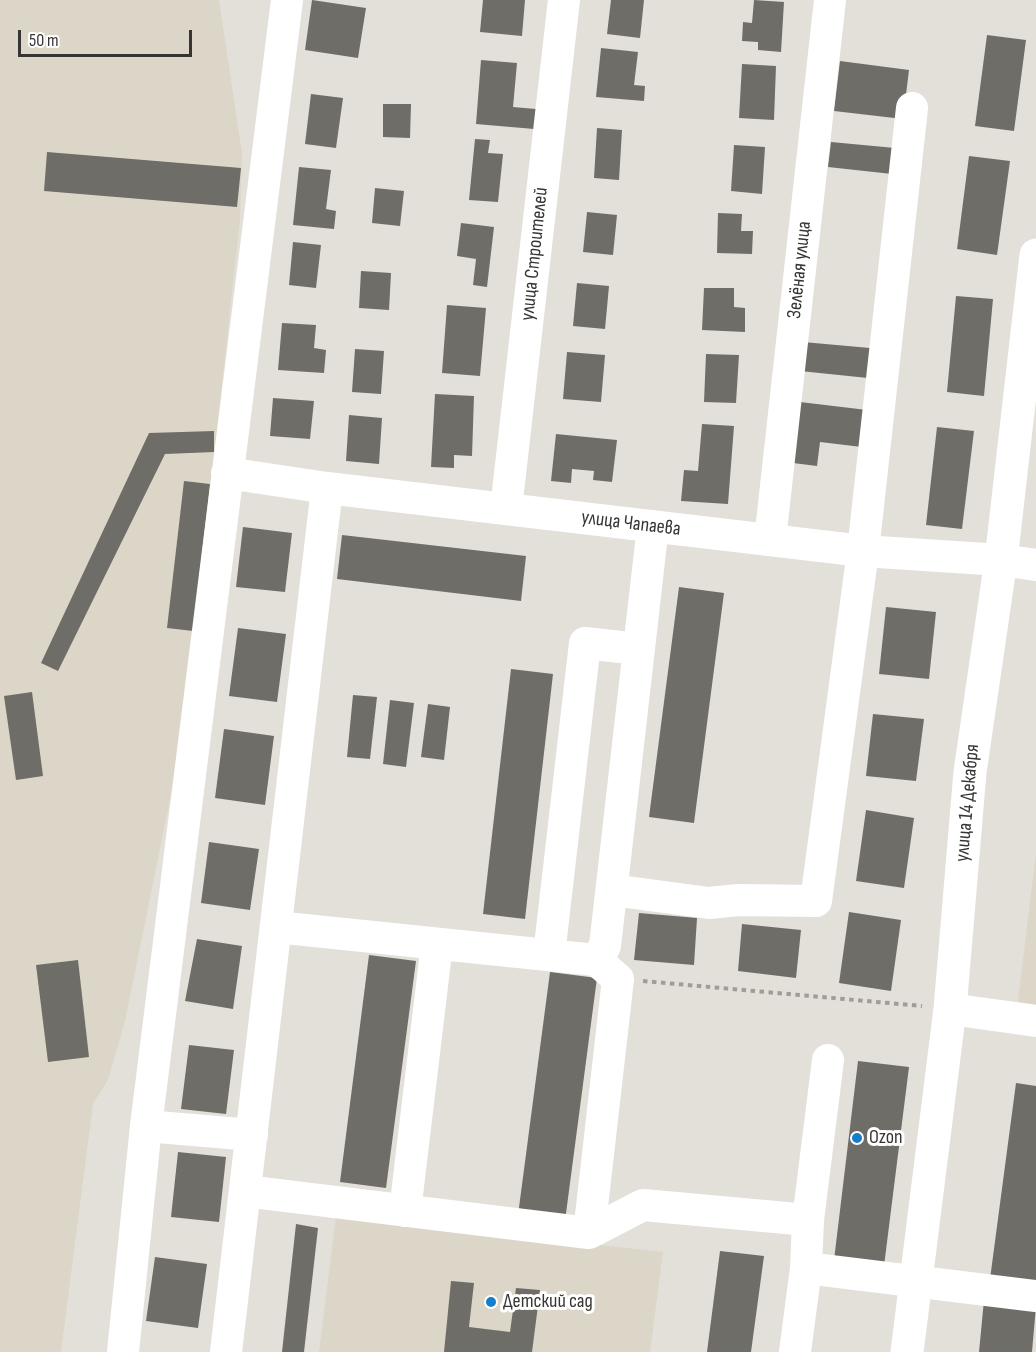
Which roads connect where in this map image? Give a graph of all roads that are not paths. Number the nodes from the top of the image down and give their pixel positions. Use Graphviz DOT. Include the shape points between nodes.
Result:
graph roads {
  1 [pos="287,0"];
  2 [pos="564,0"];
  3 [pos="830,0"];
  4 [pos="912,108"];
  5 [pos="1036,255"];
  6 [pos="227,474"];
  7 [pos="327,488"];
  8 [pos="506,509"];
  9 [pos="653,526"];
  10 [pos="770,540"];
  11 [pos="863,551"];
  12 [pos="1001,560"];
  13 [pos="1036,565"];
  14 [pos="638,649"];
  15 [pos="612,890"];
  16 [pos="276,927"];
  17 [pos="437,944"];
  18 [pos="549,955"];
  19 [pos="607,969"];
  20 [pos="950,1009"];
  21 [pos="1036,1021"];
  22 [pos="828,1060"];
  23 [pos="146,1125"];
  24 [pos="252,1136"];
  25 [pos="245,1191"];
  26 [pos="405,1211"];
  27 [pos="808,1220"];
  28 [pos="589,1233"];
  29 [pos="806,1268"];
  30 [pos="916,1281"];
  31 [pos="1036,1296"];
  32 [pos="123,1352"];
  33 [pos="226,1352"];
  34 [pos="795,1352"];
  35 [pos="906,1352"];
  1 -- 6 [label="street"];
  2 -- 8 [label="street, улица Строителей"];
  3 -- 10 [label="street, Зелёная улица"];
  4 -- 11 [label="street"];
  5 -- 12 [label="main road, улица 14 Декабря"];
  6 -- 7 [label="street, улица Чапаева"];
  6 -- 23 [label="street"];
  7 -- 8 [label="street, улица Чапаева"];
  7 -- 16 [label="street"];
  8 -- 9 [label="street, улица Чапаева"];
  9 -- 10 [label="street, улица Чапаева"];
  9 -- 14 [label="street"];
  10 -- 11 [label="street, улица Чапаева"];
  11 -- 12 [label="street, улица Чапаева"];
  11 -- 15 [label="street" via="816,901 709,903"];
  12 -- 13 [label="street, улица Чапаева"];
  12 -- 20 [label="main road, улица 14 Декабря" via="970,772"];
  14 -- 15 [label="street"];
  14 -- 18 [label="street" via="585,643"];
  15 -- 19 [label="street" via="605,946"];
  16 -- 17 [label="street"];
  16 -- 24 [label="street"];
  17 -- 18 [label="street"];
  17 -- 26 [label="street"];
  18 -- 19 [label="street"];
  19 -- 28 [label="street"];
  20 -- 21 [label="street"];
  20 -- 30 [label="main road, улица 14 Декабря"];
  22 -- 27 [label="street"];
  23 -- 24 [label="street"];
  23 -- 32 [label="street"];
  24 -- 25 [label="street"];
  25 -- 26 [label="street"];
  25 -- 33 [label="street"];
  26 -- 28 [label="street"];
  27 -- 28 [label="street" via="643,1205"];
  27 -- 29 [label="street"];
  29 -- 30 [label="street"];
  29 -- 34 [label="street"];
  30 -- 31 [label="street"];
  30 -- 35 [label="main road, улица 14 Декабря"];
}
